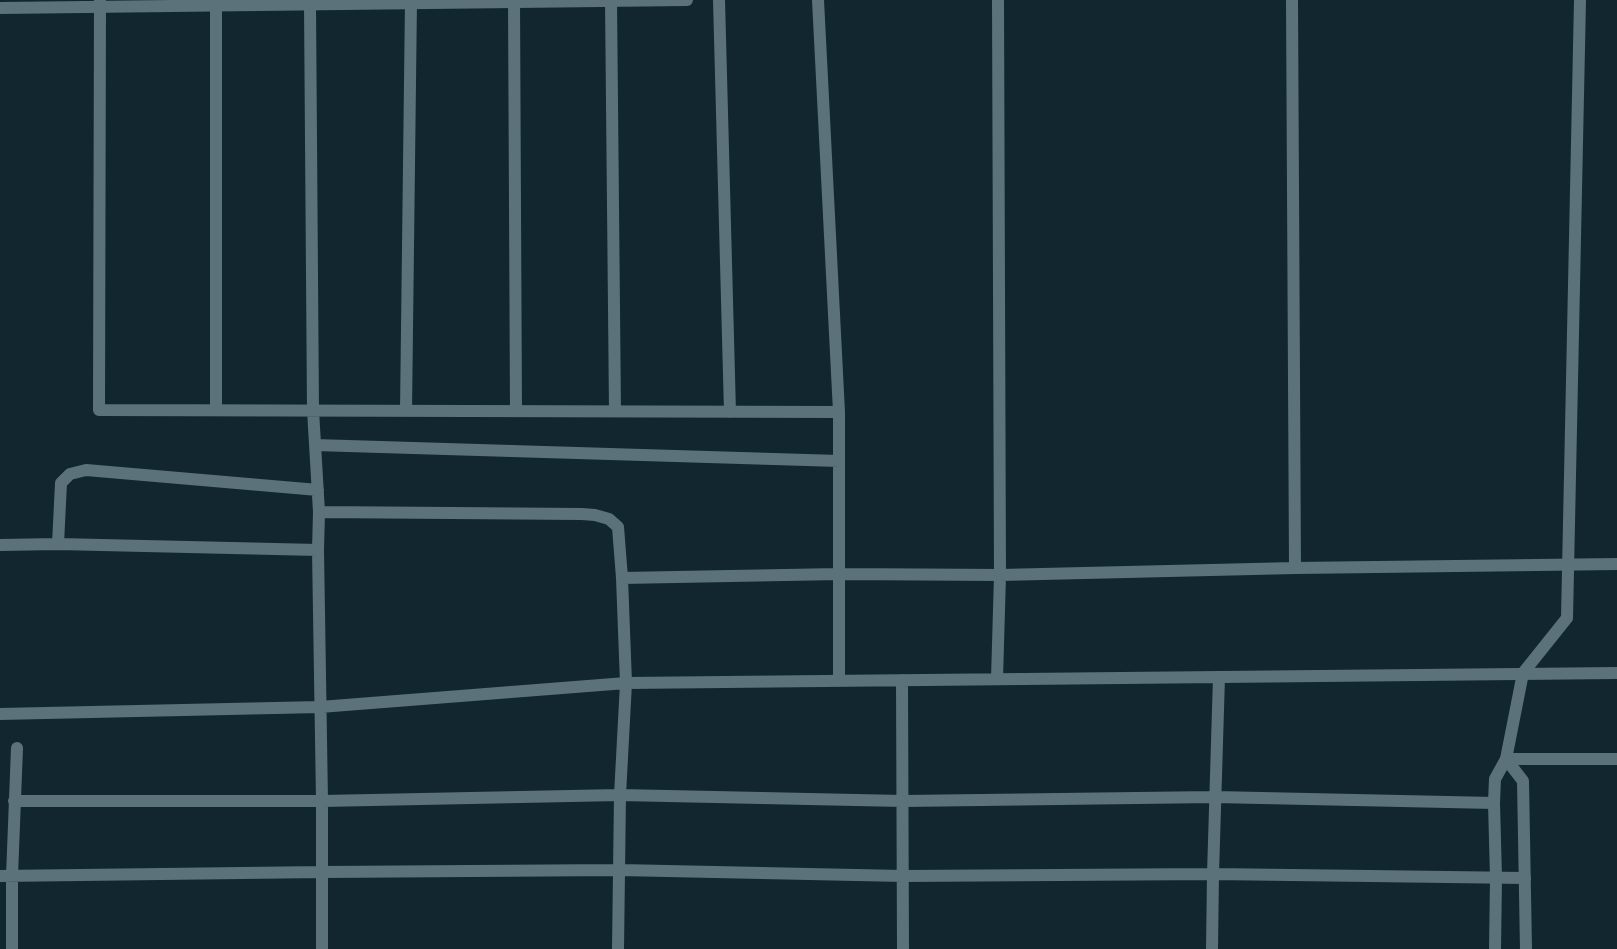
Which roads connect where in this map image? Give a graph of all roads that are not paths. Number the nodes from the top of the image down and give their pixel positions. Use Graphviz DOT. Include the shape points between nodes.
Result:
graph roads {
  1 [pos="611,0"];
  2 [pos="687,0"];
  3 [pos="720,0"];
  4 [pos="818,0"];
  5 [pos="998,0"];
  6 [pos="1292,0"];
  7 [pos="1580,0"];
  8 [pos="514,1"];
  9 [pos="411,2"];
  10 [pos="100,4"];
  11 [pos="310,5"];
  12 [pos="216,6"];
  13 [pos="0,8"];
  14 [pos="216,410"];
  15 [pos="313,410"];
  16 [pos="406,411"];
  17 [pos="516,411"];
  18 [pos="615,411"];
  19 [pos="730,412"];
  20 [pos="838,412"];
  21 [pos="315,445"];
  22 [pos="839,462"];
  23 [pos="318,490"];
  24 [pos="319,512"];
  25 [pos="58,544"];
  26 [pos="0,545"];
  27 [pos="318,550"];
  28 [pos="1568,564"];
  29 [pos="1617,564"];
  30 [pos="1295,568"];
  31 [pos="839,574"];
  32 [pos="1000,575"];
  33 [pos="622,578"];
  34 [pos="1523,673"];
  35 [pos="1617,673"];
  36 [pos="1219,677"];
  37 [pos="997,679"];
  38 [pos="839,680"];
  39 [pos="902,680"];
  40 [pos="626,683"];
  41 [pos="320,708"];
  42 [pos="0,714"];
  43 [pos="16,748"];
  44 [pos="1506,759"];
  45 [pos="1617,759"];
  46 [pos="620,795"];
  47 [pos="1215,797"];
  48 [pos="14,801"];
  49 [pos="322,801"];
  50 [pos="903,801"];
  51 [pos="1494,803"];
  52 [pos="620,870"];
  53 [pos="323,872"];
  54 [pos="1213,874"];
  55 [pos="0,876"];
  56 [pos="12,876"];
  57 [pos="903,876"];
  58 [pos="1496,878"];
  59 [pos="1525,878"];
  60 [pos="12,949"];
  61 [pos="322,949"];
  62 [pos="618,949"];
  63 [pos="903,949"];
  64 [pos="1212,949"];
  65 [pos="1495,949"];
  66 [pos="1526,949"];
  1 -- 2 [label="street"];
  1 -- 8 [label="street"];
  1 -- 18 [label="street"];
  3 -- 19 [label="street"];
  4 -- 20 [label="street"];
  5 -- 32 [label="street"];
  6 -- 30 [label="street"];
  7 -- 28 [label="street"];
  8 -- 9 [label="street"];
  8 -- 17 [label="street"];
  9 -- 11 [label="street"];
  9 -- 16 [label="street"];
  10 -- 12 [label="street"];
  10 -- 13 [label="street"];
  10 -- 14 [label="street" via="99,410"];
  11 -- 12 [label="street"];
  11 -- 15 [label="street"];
  12 -- 14 [label="street"];
  14 -- 15 [label="street"];
  15 -- 16 [label="street"];
  15 -- 21 [label="street"];
  16 -- 17 [label="street"];
  17 -- 18 [label="street"];
  18 -- 19 [label="street"];
  19 -- 20 [label="street"];
  20 -- 22 [label="street"];
  21 -- 22 [label="street"];
  21 -- 23 [label="street"];
  22 -- 31 [label="street"];
  23 -- 24 [label="street"];
  23 -- 25 [label="street" via="86,470 70,474 61,483"];
  24 -- 27 [label="street"];
  24 -- 33 [label="street" via="595,515 609,519 618,527"];
  25 -- 26 [label="street"];
  25 -- 27 [label="street"];
  27 -- 41 [label="street"];
  28 -- 29 [label="street"];
  28 -- 30 [label="street"];
  28 -- 34 [label="street" via="1568,618"];
  30 -- 32 [label="street"];
  31 -- 32 [label="street"];
  31 -- 33 [label="street"];
  31 -- 38 [label="street"];
  32 -- 37 [label="street"];
  33 -- 40 [label="street"];
  34 -- 35 [label="street"];
  34 -- 36 [label="street"];
  34 -- 44 [label="street"];
  36 -- 37 [label="street"];
  36 -- 47 [label="street"];
  37 -- 39 [label="street"];
  38 -- 39 [label="street"];
  38 -- 40 [label="street"];
  39 -- 50 [label="street"];
  40 -- 41 [label="street"];
  40 -- 46 [label="street"];
  41 -- 42 [label="street"];
  41 -- 49 [label="street"];
  43 -- 48 [label="street"];
  44 -- 45 [label="street"];
  44 -- 51 [label="street" via="1495,779"];
  44 -- 59 [label="street" via="1523,781"];
  46 -- 49 [label="street"];
  46 -- 50 [label="street"];
  46 -- 52 [label="street"];
  47 -- 50 [label="street"];
  47 -- 51 [label="street"];
  47 -- 54 [label="street"];
  48 -- 49 [label="street"];
  48 -- 56 [label="street"];
  49 -- 53 [label="street"];
  50 -- 57 [label="street"];
  51 -- 58 [label="street"];
  52 -- 53 [label="street"];
  52 -- 57 [label="street"];
  52 -- 62 [label="street"];
  53 -- 56 [label="street"];
  53 -- 61 [label="street"];
  54 -- 57 [label="street"];
  54 -- 58 [label="street"];
  54 -- 64 [label="street"];
  55 -- 56 [label="street"];
  56 -- 60 [label="street"];
  57 -- 63 [label="street"];
  58 -- 59 [label="street"];
  58 -- 65 [label="street"];
  59 -- 66 [label="street"];
}
